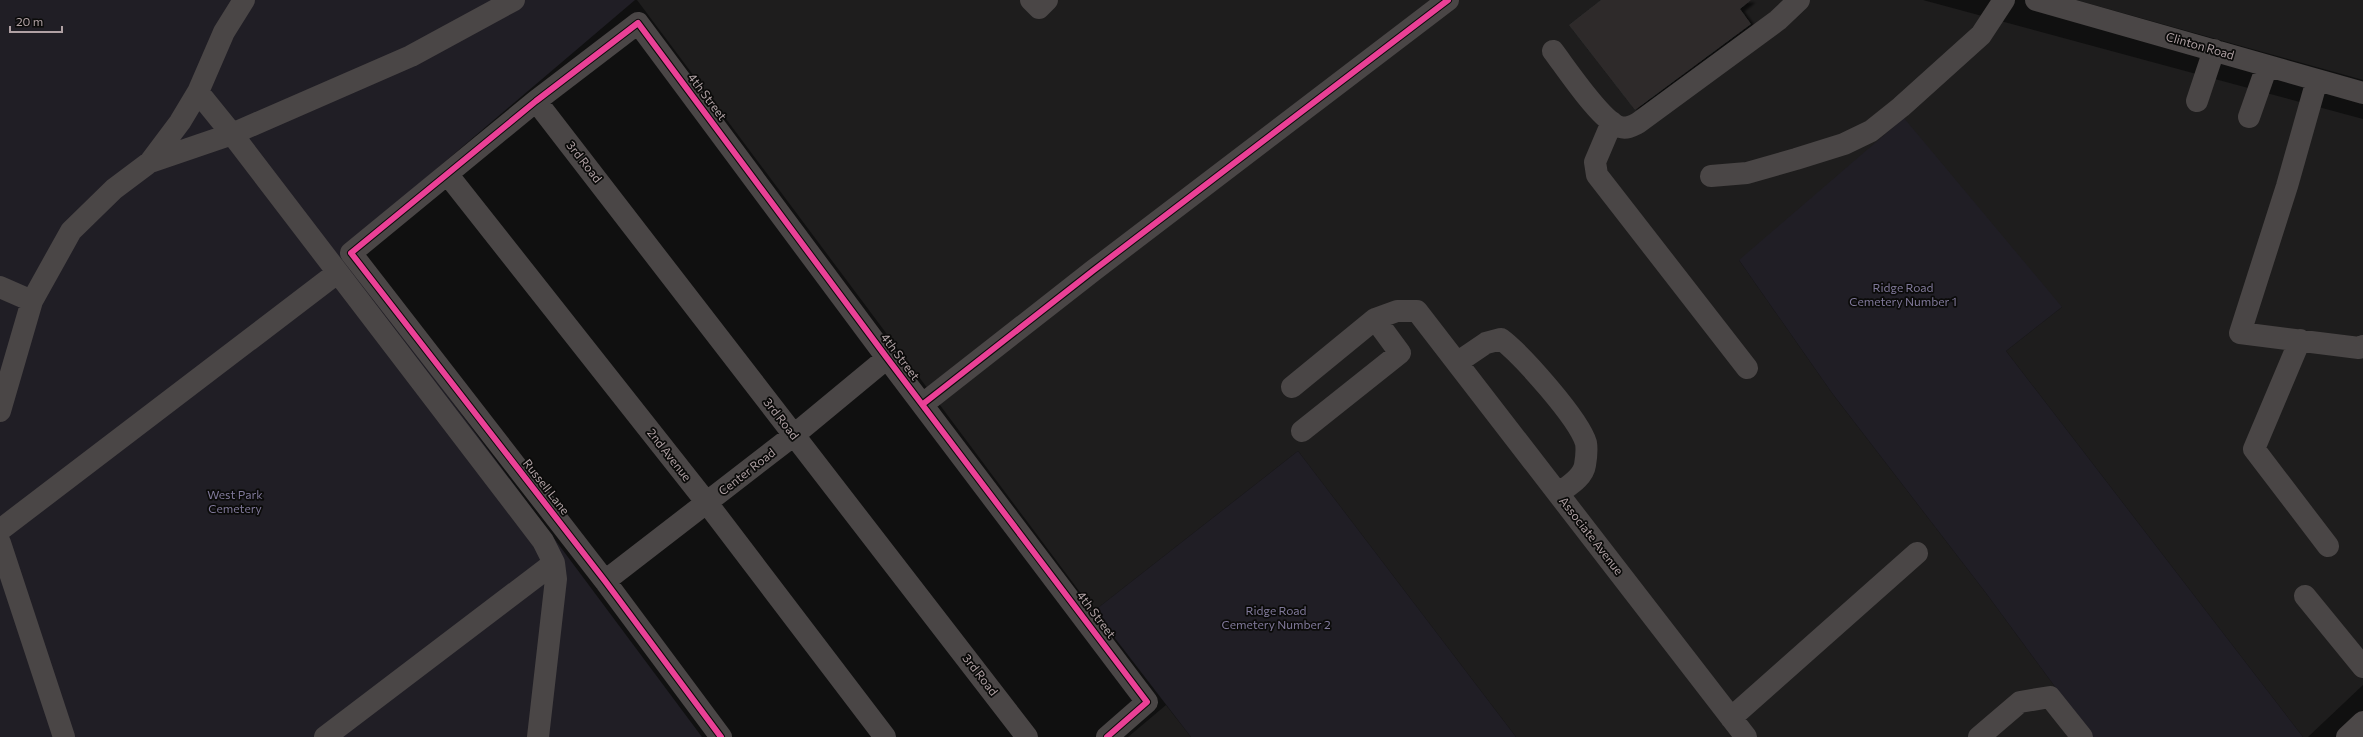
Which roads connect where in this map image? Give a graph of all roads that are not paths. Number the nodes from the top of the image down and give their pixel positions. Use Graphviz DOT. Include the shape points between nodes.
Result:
graph roads {
  1 [pos="244,0"];
  2 [pos="514,0"];
  3 [pos="1031,0"];
  4 [pos="1048,0"];
  5 [pos="1448,0"];
  6 [pos="1798,0"];
  7 [pos="2004,0"];
  8 [pos="2036,0"];
  9 [pos="2078,6"];
  10 [pos="2214,50"];
  11 [pos="1553,51"];
  12 [pos="2268,66"];
  13 [pos="2318,80"];
  14 [pos="198,92"];
  15 [pos="2363,93"];
  16 [pos="536,101"];
  17 [pos="2197,101"];
  18 [pos="2249,117"];
  19 [pos="1612,122"];
  20 [pos="232,134"];
  21 [pos="150,162"];
  22 [pos="448,175"];
  23 [pos="1711,176"];
  24 [pos="337,273"];
  25 [pos="0,287"];
  26 [pos="32,301"];
  27 [pos="1375,319"];
  28 [pos="2300,340"];
  29 [pos="2363,346"];
  30 [pos="887,358"];
  31 [pos="1458,362"];
  32 [pos="1747,368"];
  33 [pos="1292,387"];
  34 [pos="923,404"];
  35 [pos="0,411"];
  36 [pos="1302,431"];
  37 [pos="794,435"];
  38 [pos="1558,493"];
  39 [pos="707,503"];
  40 [pos="0,530"];
  41 [pos="0,543"];
  42 [pos="2328,546"];
  43 [pos="1917,552"];
  44 [pos="554,563"];
  45 [pos="605,581"];
  46 [pos="2305,596"];
  47 [pos="2363,667"];
  48 [pos="1731,718"];
  49 [pos="2363,722"];
  50 [pos="64,737"];
  51 [pos="325,737"];
  52 [pos="538,737"];
  53 [pos="721,737"];
  54 [pos="885,737"];
  55 [pos="1028,737"];
  56 [pos="1107,737"];
  57 [pos="1746,737"];
  58 [pos="1979,737"];
  59 [pos="2082,737"];
  60 [pos="2347,737"];
  1 -- 14 [label="street" via="224,32"];
  2 -- 20 [label="street" via="411,56"];
  3 -- 4 [label="street" via="1039,8"];
  5 -- 34 [label="street" via="1124,246"];
  6 -- 19 [label="street" via="1758,35 1638,123 1628,128"];
  7 -- 23 [label="street" via="1981,35 1871,131 1844,144 1789,161 1746,173"];
  8 -- 9 [label="street, Clinton Road"];
  9 -- 10 [label="street, Clinton Road"];
  10 -- 12 [label="street, Clinton Road"];
  10 -- 17 [label="street"];
  11 -- 19 [label="street" via="1596,107"];
  12 -- 13 [label="street, Clinton Road"];
  12 -- 18 [label="street"];
  13 -- 15 [label="street, Clinton Road"];
  13 -- 28 [label="street" via="2240,333"];
  14 -- 20 [label="street"];
  14 -- 21 [label="street" via="180,122"];
  16 -- 22 [label="street"];
  16 -- 30 [label="street, 4th Street" via="638,23"];
  16 -- 37 [label="street, 3rd Road"];
  19 -- 32 [label="street" via="1595,162 1597,175"];
  20 -- 21 [label="street"];
  20 -- 24 [label="street"];
  21 -- 26 [label="street" via="114,189 71,231"];
  22 -- 39 [label="street, 2nd Avenue"];
  22 -- 45 [label="street, Russell Lane" via="351,252"];
  24 -- 40 [label="street"];
  24 -- 44 [label="street" via="543,541"];
  25 -- 26 [label="street"];
  26 -- 35 [label="street"];
  27 -- 31 [label="street, Associate Avenue" via="1397,311 1417,311"];
  27 -- 33 [label="street"];
  27 -- 36 [label="street" via="1400,353"];
  28 -- 29 [label="street" via="2359,348"];
  28 -- 42 [label="street" via="2254,449"];
  30 -- 34 [label="street, 4th Street"];
  30 -- 37 [label="street, Center Road"];
  31 -- 38 [label="street, Associate Avenue"];
  31 -- 38 [label="street" via="1486,343 1501,339 1517,350 1576,423 1586,444 1585,465 1580,476"];
  34 -- 56 [label="street, 4th Street" via="1147,702"];
  37 -- 39 [label="street, Center Road"];
  37 -- 55 [label="street, 3rd Road"];
  38 -- 48 [label="street, Associate Avenue"];
  39 -- 45 [label="street, Center Road"];
  39 -- 54 [label="street, 2nd Avenue"];
  41 -- 50 [label="street"];
  43 -- 48 [label="street"];
  44 -- 51 [label="street"];
  44 -- 52 [label="street" via="556,579"];
  45 -- 53 [label="street, Russell Lane"];
  46 -- 47 [label="street"];
  48 -- 57 [label="street, Associate Avenue"];
  49 -- 60 [label="main road"];
  58 -- 59 [label="street" via="2020,702 2050,697"];
}
